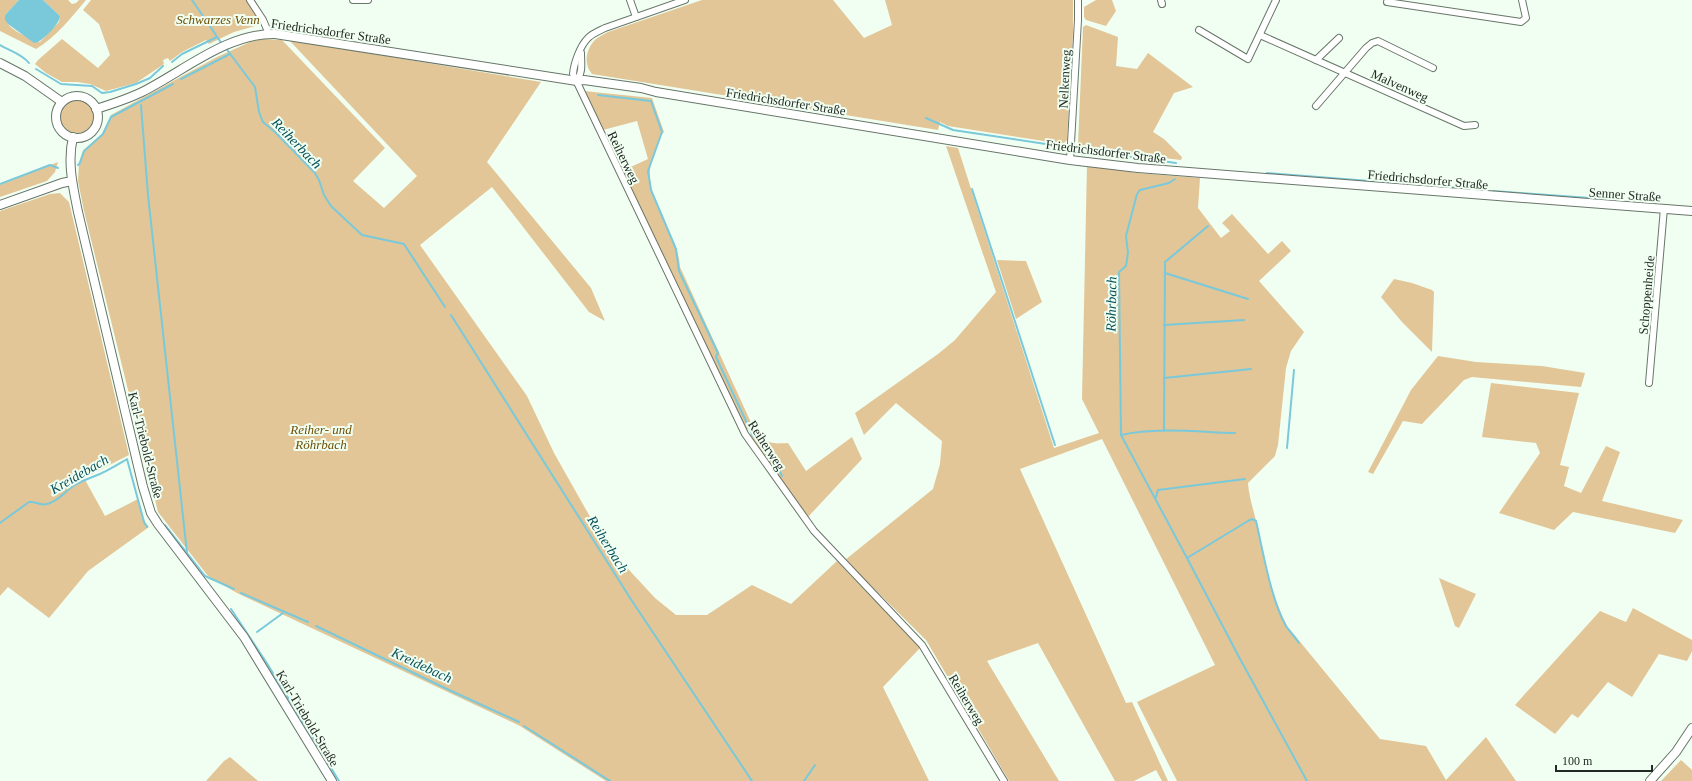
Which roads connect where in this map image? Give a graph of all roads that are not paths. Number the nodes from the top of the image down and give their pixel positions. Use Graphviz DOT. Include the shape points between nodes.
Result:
graph roads {
  1 [pos="250,0"];
  2 [pos="353,0"];
  3 [pos="368,0"];
  4 [pos="630,0"];
  5 [pos="685,0"];
  6 [pos="1078,0"];
  7 [pos="1276,0"];
  8 [pos="1522,0"];
  9 [pos="1387,2"];
  10 [pos="636,17"];
  11 [pos="1199,30"];
  12 [pos="269,34"];
  13 [pos="1260,35"];
  14 [pos="1339,38"];
  15 [pos="1316,60"];
  16 [pos="0,63"];
  17 [pos="1433,68"];
  18 [pos="1346,73"];
  19 [pos="577,81"];
  20 [pos="62,102"];
  21 [pos="1316,106"];
  22 [pos="96,109"];
  23 [pos="1475,125"];
  24 [pos="73,137"];
  25 [pos="1070,160"];
  26 [pos="72,181"];
  27 [pos="1556,201"];
  28 [pos="0,205"];
  29 [pos="1664,208"];
  30 [pos="1692,211"];
  31 [pos="1649,382"];
  32 [pos="1692,728"];
  33 [pos="332,781"];
  34 [pos="1004,781"];
  35 [pos="1650,781"];
  1 -- 12 [label="street"];
  2 -- 3 [label="street"];
  4 -- 10 [label="street"];
  5 -- 10 [label="street"];
  6 -- 25 [label="street, Nelkenweg"];
  7 -- 13 [label="street"];
  8 -- 9 [label="street" via="1526,18 1521,22"];
  10 -- 19 [label="street" via="605,28 587,39 581,51 582,69"];
  11 -- 13 [label="street" via="1248,59"];
  12 -- 19 [label="main road, Friedrichsdorfer Straße"];
  12 -- 22 [label="main road, Friedrichsdorfer Straße" via="249,36 224,46 143,92"];
  13 -- 15 [label="street, Malvenweg"];
  14 -- 15 [label="street"];
  15 -- 18 [label="street, Malvenweg"];
  16 -- 20 [label="main road" via="25,76"];
  17 -- 18 [label="street" via="1378,42 1366,48"];
  18 -- 21 [label="street"];
  18 -- 23 [label="street, Malvenweg" via="1464,126"];
  19 -- 25 [label="main road, Friedrichsdorfer Straße" via="641,88"];
  19 -- 34 [label="street, Reiherweg" via="745,434 814,531 922,645"];
  20 -- 22 [label="main road" via="68,97 82,96 93,103"];
  20 -- 24 [label="main road" via="56,114 56,121 63,133"];
  22 -- 24 [label="main road" via="97,124 92,131 85,136"];
  24 -- 26 [label="main road, Karl-Triebold-Straße"];
  25 -- 27 [label="main road, Friedrichsdorfer Straße" via="1161,170"];
  26 -- 28 [label="main road"];
  26 -- 33 [label="main road, Karl-Triebold-Straße" via="141,480 151,513 244,637"];
  27 -- 29 [label="main road, Senner Straße"];
  29 -- 30 [label="main road, Senner Straße"];
  29 -- 31 [label="street, Schoppenheide"];
  32 -- 35 [label="main road" via="1676,752"];
}
